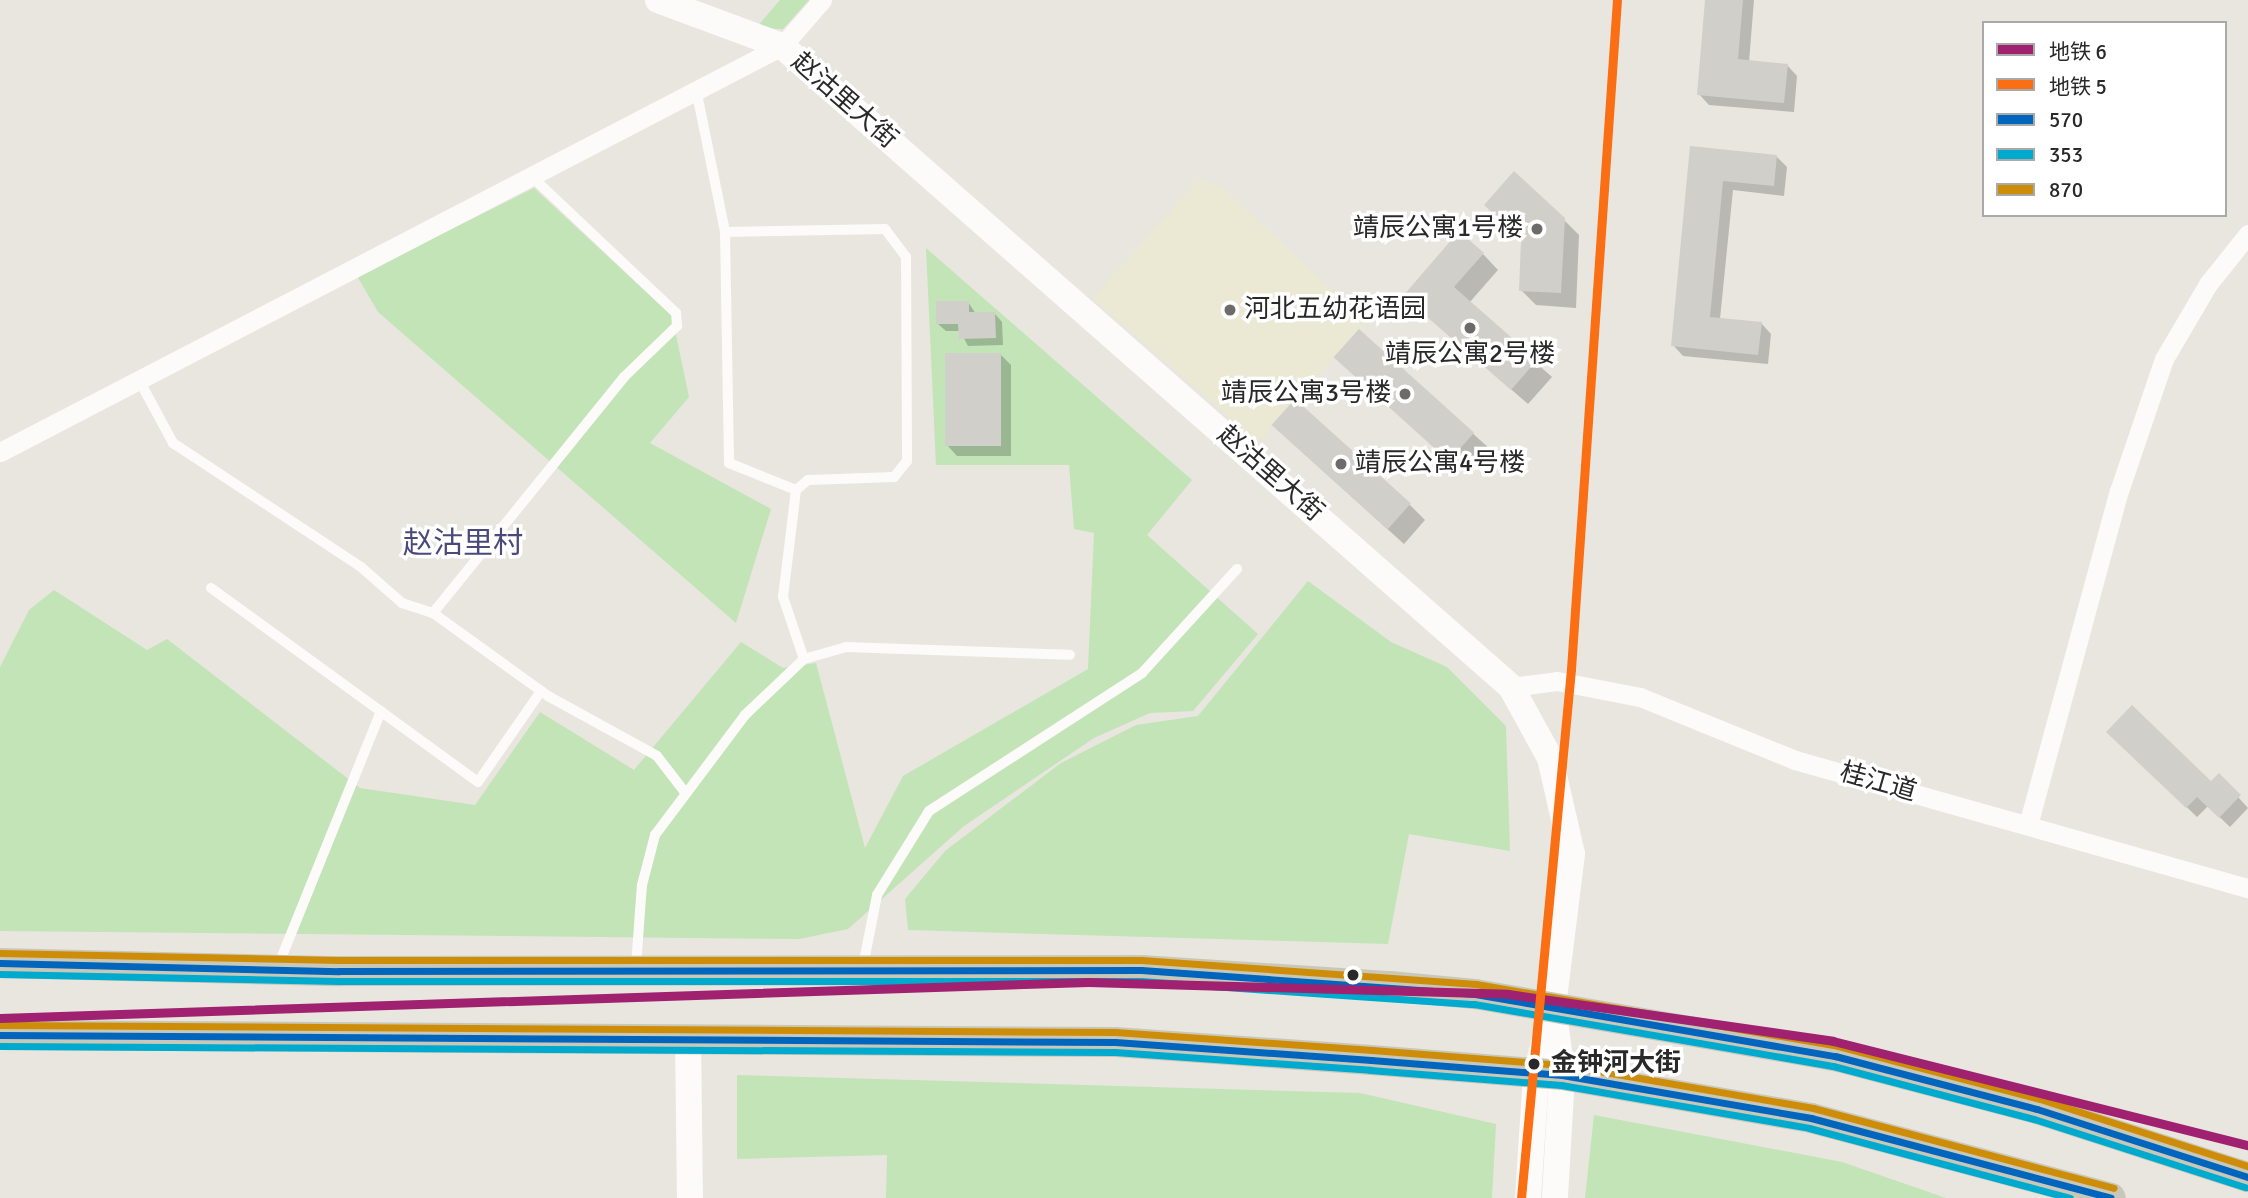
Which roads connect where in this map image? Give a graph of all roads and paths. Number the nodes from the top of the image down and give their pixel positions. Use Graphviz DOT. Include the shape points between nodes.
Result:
graph roads {
  1 [pos="658,0"];
  2 [pos="822,0"];
  3 [pos="690,5"];
  4 [pos="782,46"];
  5 [pos="696,87"];
  6 [pos="530,174"];
  7 [pos="725,232"];
  8 [pos="2248,234"];
  9 [pos="139,380"];
  10 [pos="0,452"];
  11 [pos="796,490"];
  12 [pos="1237,569"];
  13 [pos="211,588"];
  14 [pos="433,613"];
  15 [pos="1070,654"];
  16 [pos="804,659"];
  17 [pos="1511,687"];
  18 [pos="541,691"];
  19 [pos="381,711"];
  20 [pos="684,790"];
  21 [pos="2028,825"];
  22 [pos="2248,888"];
  23 [pos="0,963"];
  24 [pos="276,970"];
  25 [pos="636,970"];
  26 [pos="863,970"];
  27 [pos="1553,1007"];
  28 [pos="0,1035"];
  29 [pos="688,1038"];
  30 [pos="1549,1075"];
  31 [pos="2248,1177"];
  32 [pos="691,1198"];
  33 [pos="1528,1198"];
  34 [pos="1555,1198"];
  35 [pos="2111,1198"];
  1 -- 3 [label="street, 赵沽里大街"];
  2 -- 4 [label="street"];
  3 -- 4 [label="street, 赵沽里大街"];
  4 -- 5 [label="street"];
  4 -- 17 [label="street, 赵沽里大街"];
  5 -- 6 [label="street"];
  5 -- 7 [label="lane"];
  6 -- 9 [label="street"];
  6 -- 14 [label="lane" via="676,313 677,326 624,377"];
  7 -- 11 [label="lane" via="729,463"];
  7 -- 11 [label="lane" via="885,229 906,257 907,461 894,477 808,480"];
  8 -- 21 [label="street" via="2208,284 2160,370 2119,491"];
  9 -- 10 [label="street"];
  9 -- 14 [label="lane" via="173,443 361,567 402,603"];
  11 -- 16 [label="lane" via="783,597"];
  12 -- 26 [label="lane" via="1142,673 929,811 877,895"];
  13 -- 19 [label="lane"];
  14 -- 18 [label="lane"];
  15 -- 16 [label="lane" via="846,647"];
  16 -- 20 [label="lane" via="745,715"];
  17 -- 21 [label="street, 桂江道" via="1557,681 1640,697 1795,760"];
  17 -- 27 [label="street, 赵沽里大街" via="1550,758 1572,854"];
  18 -- 19 [label="lane" via="478,782"];
  18 -- 20 [label="lane" via="657,756"];
  19 -- 24 [label="lane"];
  20 -- 25 [label="lane" via="655,835 642,885"];
  21 -- 22 [label="street, 桂江道"];
  23 -- 24 [label="main road"];
  24 -- 25 [label="main road"];
  25 -- 26 [label="main road"];
  26 -- 27 [label="main road" via="1141,970 1402,987"];
  27 -- 30 [label="street, 赵沽里大街"];
  27 -- 31 [label="main road" via="1835,1056 2036,1110"];
  28 -- 29 [label="main road"];
  29 -- 30 [label="main road" via="1115,1042"];
  29 -- 32 [label="street"];
  30 -- 33 [label="street"];
  30 -- 34 [label="street"];
  30 -- 35 [label="main road" via="1811,1118"];
}
